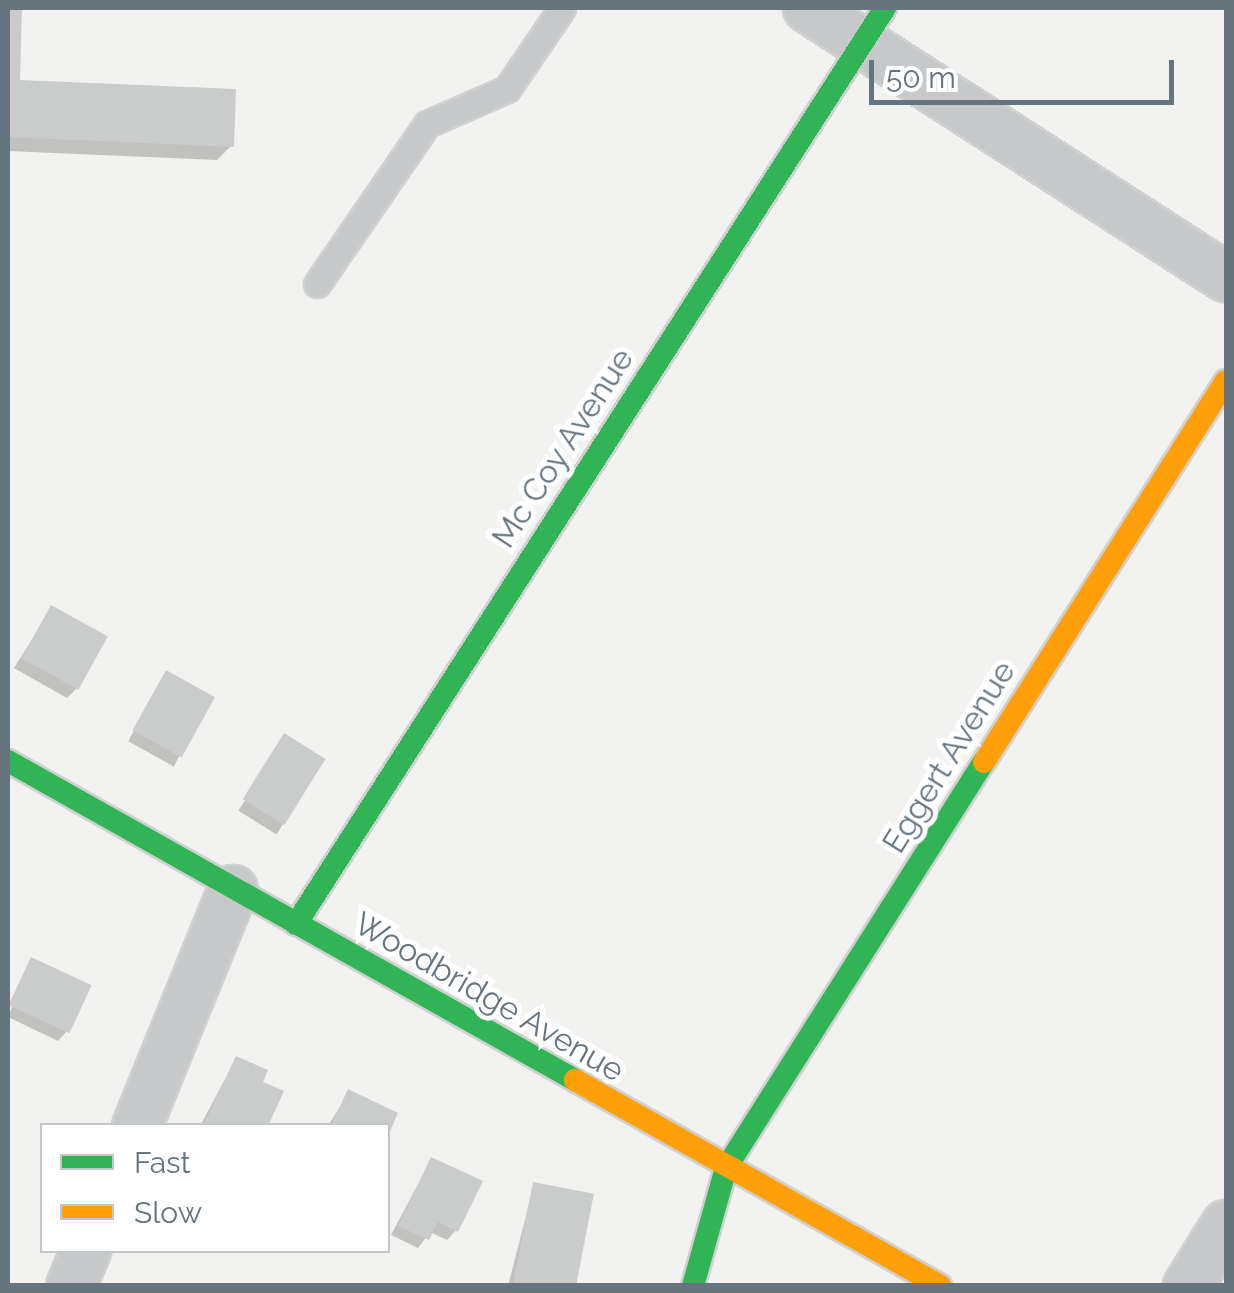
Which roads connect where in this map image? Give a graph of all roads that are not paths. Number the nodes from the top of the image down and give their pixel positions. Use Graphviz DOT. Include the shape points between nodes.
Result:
graph roads {
  1 [pos="562,8"];
  2 [pos="808,8"];
  3 [pos="873,25"];
  4 [pos="1226,277"];
  5 [pos="316,284"];
  6 [pos="1226,381"];
  7 [pos="8,761"];
  8 [pos="233,890"];
  9 [pos="296,924"];
  10 [pos="137,1123"];
  11 [pos="726,1168"];
  12 [pos="1226,1225"];
  13 [pos="85,1253"];
  14 [pos="71,1286"];
  15 [pos="693,1286"];
  16 [pos="940,1286"];
  17 [pos="1188,1286"];
  1 -- 5 [label="lane" via="507,89 427,124"];
  2 -- 3 [label="street"];
  3 -- 4 [label="street"];
  3 -- 9 [label="street, Mc Coy Avenue"];
  6 -- 11 [label="street, Eggert Avenue"];
  7 -- 8 [label="street, Woodbridge Avenue"];
  8 -- 9 [label="street, Woodbridge Avenue"];
  8 -- 10 [label="street"];
  9 -- 11 [label="street, Woodbridge Avenue"];
  11 -- 15 [label="street, Eggert Avenue"];
  11 -- 16 [label="street, Woodbridge Avenue"];
  12 -- 17 [label="street"];
  13 -- 14 [label="street"];
}
